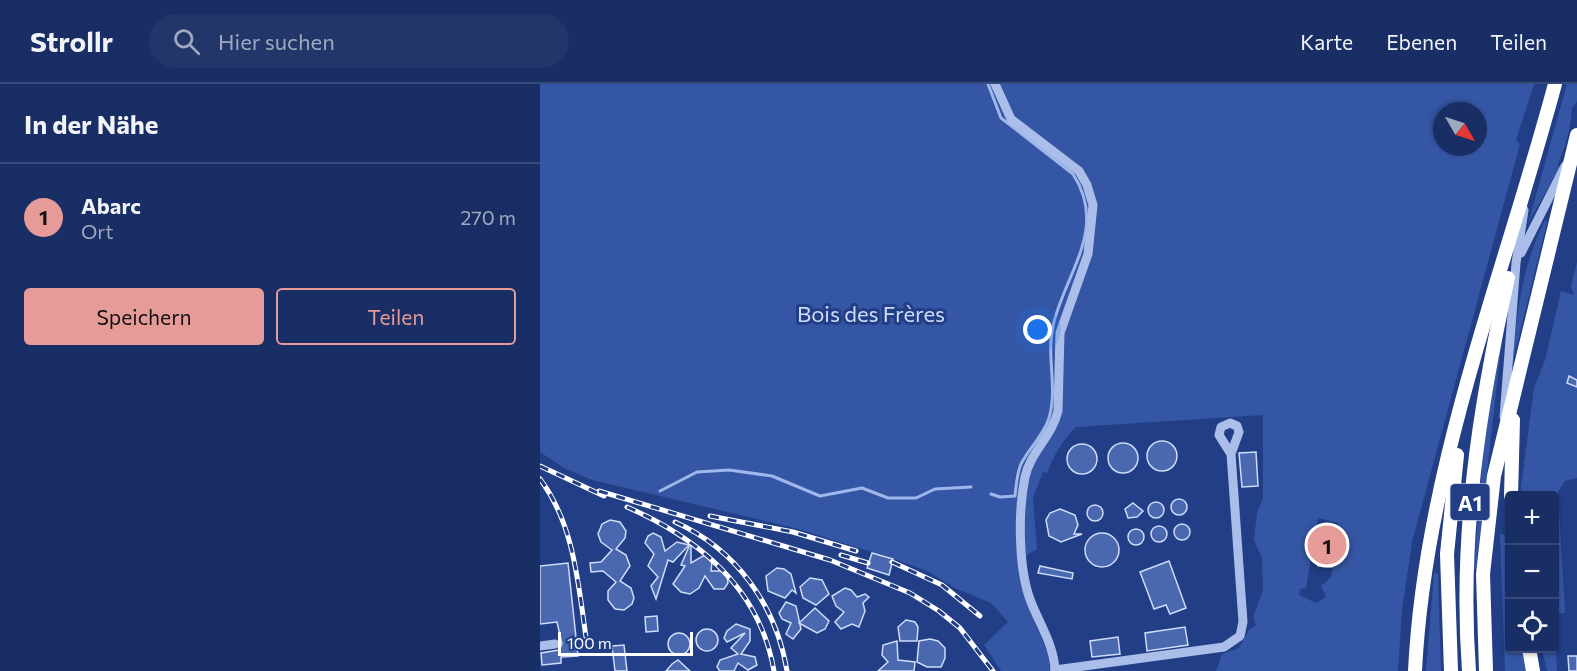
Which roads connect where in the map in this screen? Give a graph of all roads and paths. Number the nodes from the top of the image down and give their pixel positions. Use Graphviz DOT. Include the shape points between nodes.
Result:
graph roads {
  1 [pos="994,84"];
  2 [pos="1555,84"];
  3 [pos="1541,136"];
  4 [pos="1575,141"];
  5 [pos="1524,208"];
  6 [pos="1516,263"];
  7 [pos="1504,294"];
  8 [pos="1517,376"];
  9 [pos="1465,393"];
  10 [pos="1503,433"];
  11 [pos="1231,454"];
  12 [pos="1511,491"];
  13 [pos="555,644"];
  14 [pos="540,646"];
  15 [pos="1530,653"];
  16 [pos="1055,670"];
  17 [pos="1415,671"];
  18 [pos="1451,671"];
  19 [pos="1470,671"];
  20 [pos="1485,671"];
  21 [pos="1533,671"];
  1 -- 16 [label="street" via="1011,119 1079,171 1093,205 1088,254 1060,333 1057,417 1026,471 1022,507 1027,591 1049,642"];
  2 -- 3 [label="highway, A1"];
  3 -- 5 [label="highway, A1"];
  3 -- 9 [label="highway"];
  4 -- 6 [label="street"];
  4 -- 8 [label="highway, A1"];
  5 -- 6 [label="street"];
  5 -- 7 [label="highway, A1"];
  6 -- 7 [label="street"];
  6 -- 10 [label="street"];
  7 -- 19 [label="highway, A1" via="1470,498 1466,597"];
  8 -- 10 [label="highway, A1"];
  8 -- 12 [label="highway"];
  9 -- 17 [label="highway" via="1427,547 1418,608"];
  9 -- 18 [label="highway" via="1449,530"];
  10 -- 20 [label="highway, A1" via="1485,549"];
  11 -- 16 [label="street" via="1244,622 1240,636 1224,647"];
  13 -- 14 [label="street"];
  15 -- 21 [label="highway"];
}
